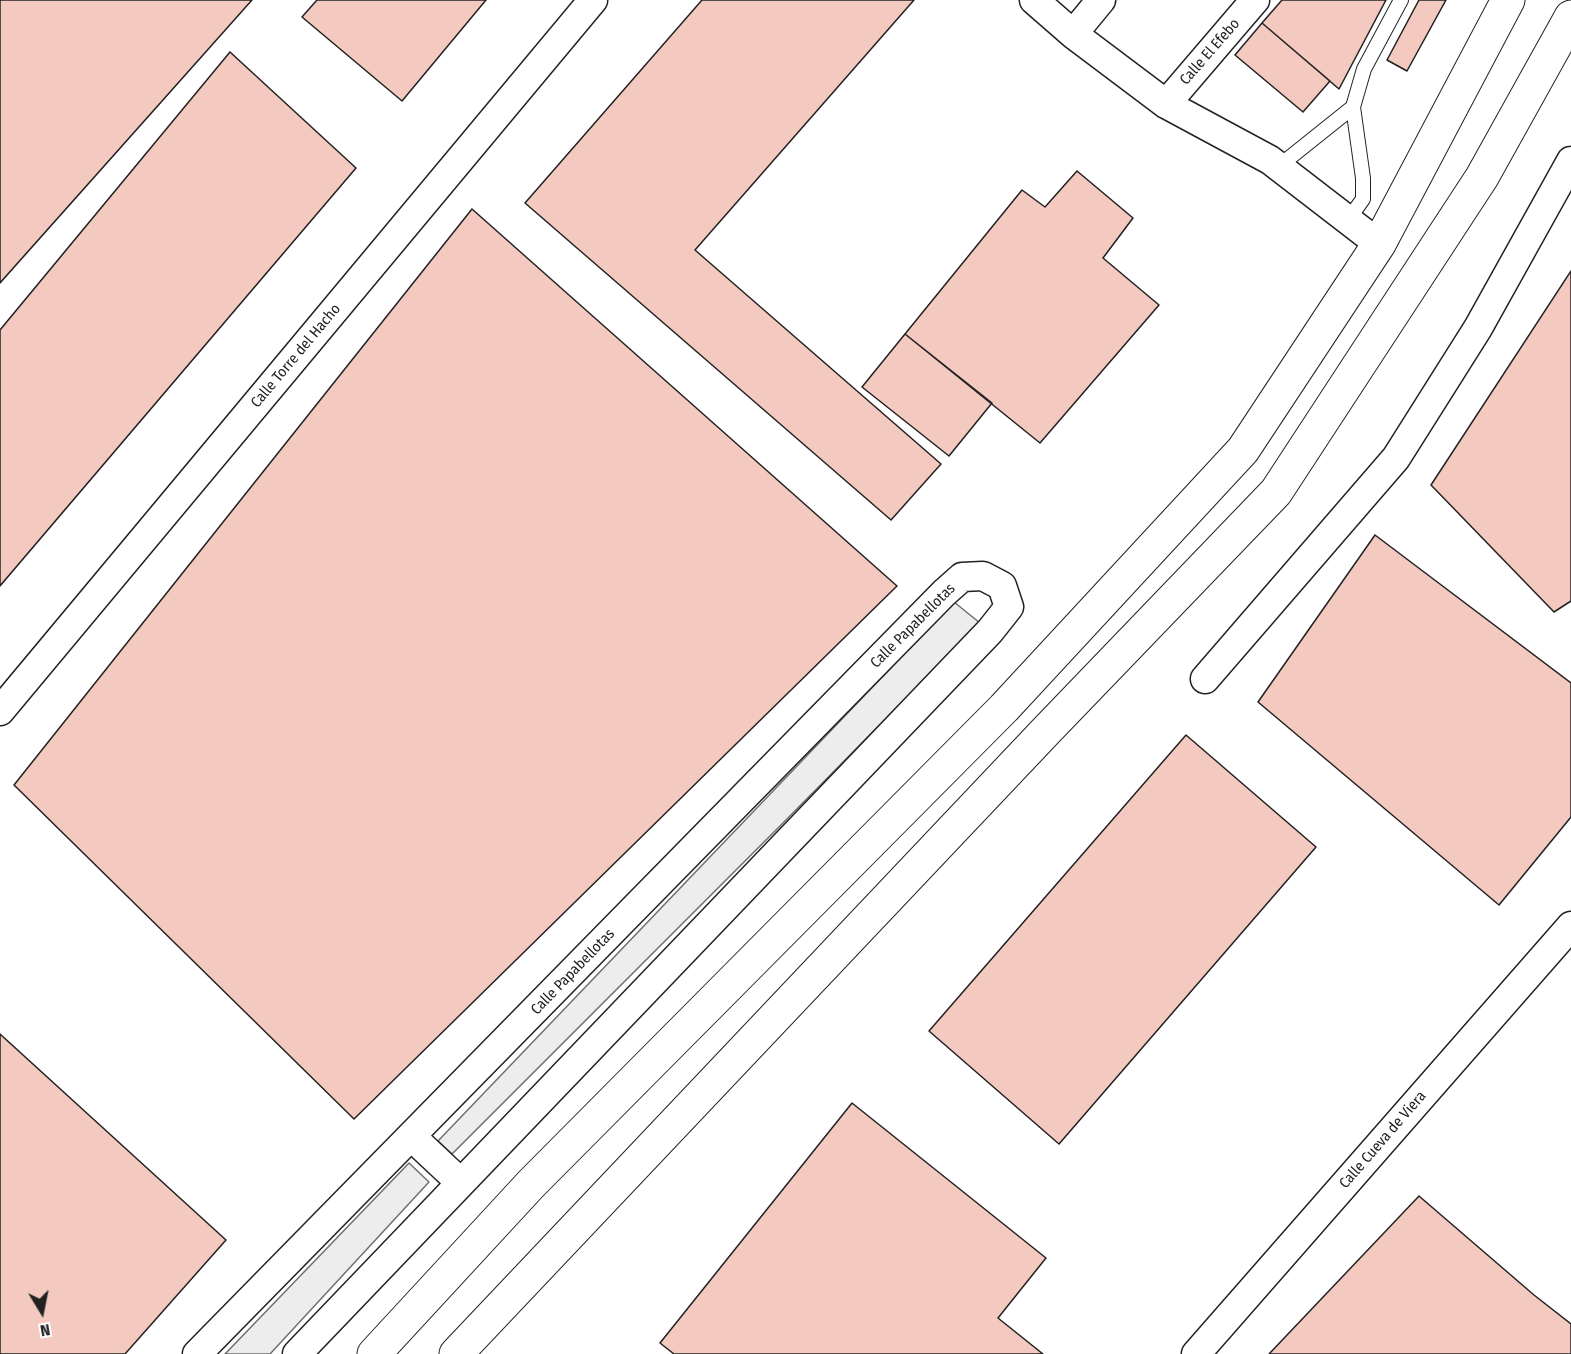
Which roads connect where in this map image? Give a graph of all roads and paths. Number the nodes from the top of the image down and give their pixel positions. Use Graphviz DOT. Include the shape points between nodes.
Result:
graph roads {
  1 [pos="593,0"];
  2 [pos="1034,0"];
  3 [pos="1101,0"];
  4 [pos="1256,0"];
  5 [pos="1401,0"];
  6 [pos="1508,0"];
  7 [pos="1571,17"];
  8 [pos="1073,34"];
  9 [pos="1166,104"];
  10 [pos="1353,107"];
  11 [pos="1571,161"];
  12 [pos="1278,167"];
  13 [pos="1348,220"];
  14 [pos="1378,244"];
  15 [pos="1205,679"];
  16 [pos="0,711"];
  17 [pos="1571,926"];
  18 [pos="412,1137"];
  19 [pos="460,1184"];
  20 [pos="197,1354"];
  21 [pos="297,1354"];
  22 [pos="374,1354"];
  23 [pos="456,1354"];
  24 [pos="1196,1354"];
  1 -- 16 [label="street, Calle Torre del Hacho"];
  2 -- 8 [label="street"];
  3 -- 8 [label="street"];
  4 -- 9 [label="street, Calle El Efebo"];
  5 -- 10 [label="lane" via="1364,69"];
  6 -- 14 [label="street"];
  7 -- 23 [label="street" via="1482,177 1276,492"];
  8 -- 9 [label="street"];
  9 -- 12 [label="street"];
  10 -- 12 [label="lane"];
  10 -- 13 [label="lane" via="1363,200"];
  11 -- 15 [label="street" via="1478,328 1396,458"];
  12 -- 13 [label="street"];
  13 -- 14 [label="street"];
  14 -- 22 [label="street" via="1243,450 1004,708 531,1184"];
  17 -- 24 [label="street, Calle Cueva de Viera"];
  18 -- 19 [label="street"];
  18 -- 19 [label="street, Calle Papabellotas" via="944,593 962,577 983,576 1002,586 1009,606 990,631"];
  18 -- 20 [label="street, Calle Papabellotas"];
  19 -- 21 [label="street, Calle Papabellotas"];
}
